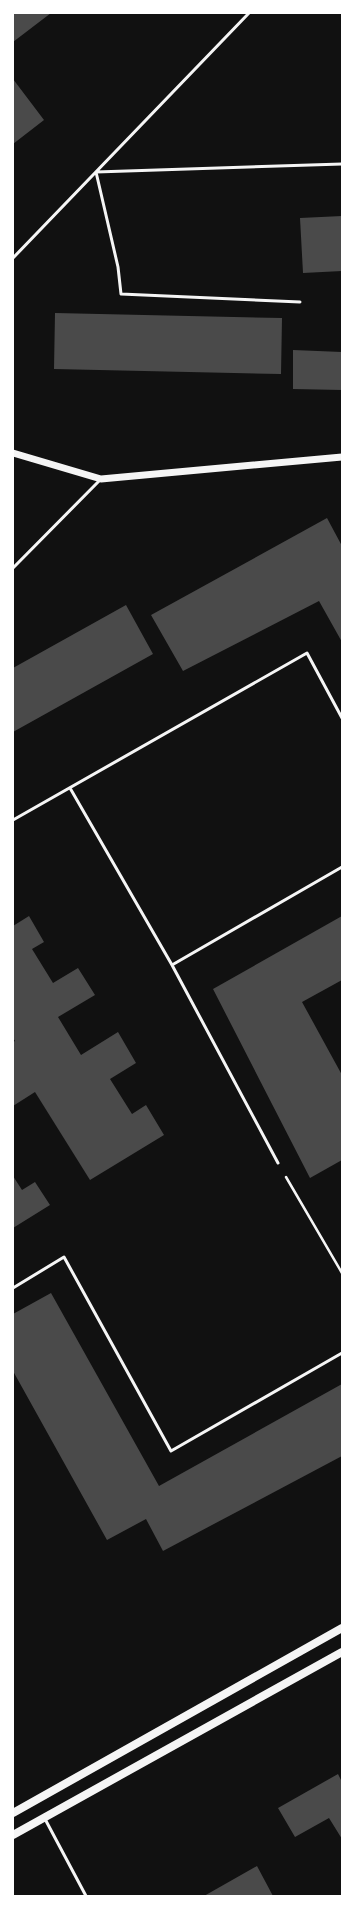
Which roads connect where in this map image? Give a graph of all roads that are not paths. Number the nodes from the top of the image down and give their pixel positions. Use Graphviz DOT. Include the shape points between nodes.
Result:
graph roads {
  1 [pos="249,13"];
  2 [pos="342,164"];
  3 [pos="96,172"];
  4 [pos="13,258"];
  5 [pos="300,302"];
  6 [pos="13,454"];
  7 [pos="342,457"];
  8 [pos="101,479"];
  9 [pos="13,568"];
  10 [pos="342,718"];
  11 [pos="70,788"];
  12 [pos="13,820"];
  13 [pos="342,867"];
  14 [pos="172,965"];
  15 [pos="278,1163"];
  16 [pos="13,1288"];
  17 [pos="342,1353"];
  18 [pos="342,1628"];
  19 [pos="342,1652"];
  20 [pos="13,1813"];
  21 [pos="44,1818"];
  22 [pos="13,1834"];
  23 [pos="86,1896"];
  1 -- 3 [label="lane"];
  2 -- 3 [label="lane"];
  3 -- 4 [label="lane"];
  3 -- 5 [label="lane" via="118,268 121,294"];
  6 -- 8 [label="street"];
  7 -- 8 [label="street"];
  8 -- 9 [label="lane"];
  10 -- 11 [label="lane" via="307,653"];
  11 -- 12 [label="lane"];
  11 -- 14 [label="lane"];
  13 -- 14 [label="lane"];
  14 -- 15 [label="lane"];
  16 -- 17 [label="lane" via="64,1257 171,1451"];
  18 -- 20 [label="main road"];
  19 -- 21 [label="main road"];
  21 -- 22 [label="main road"];
  21 -- 23 [label="lane"];
}
